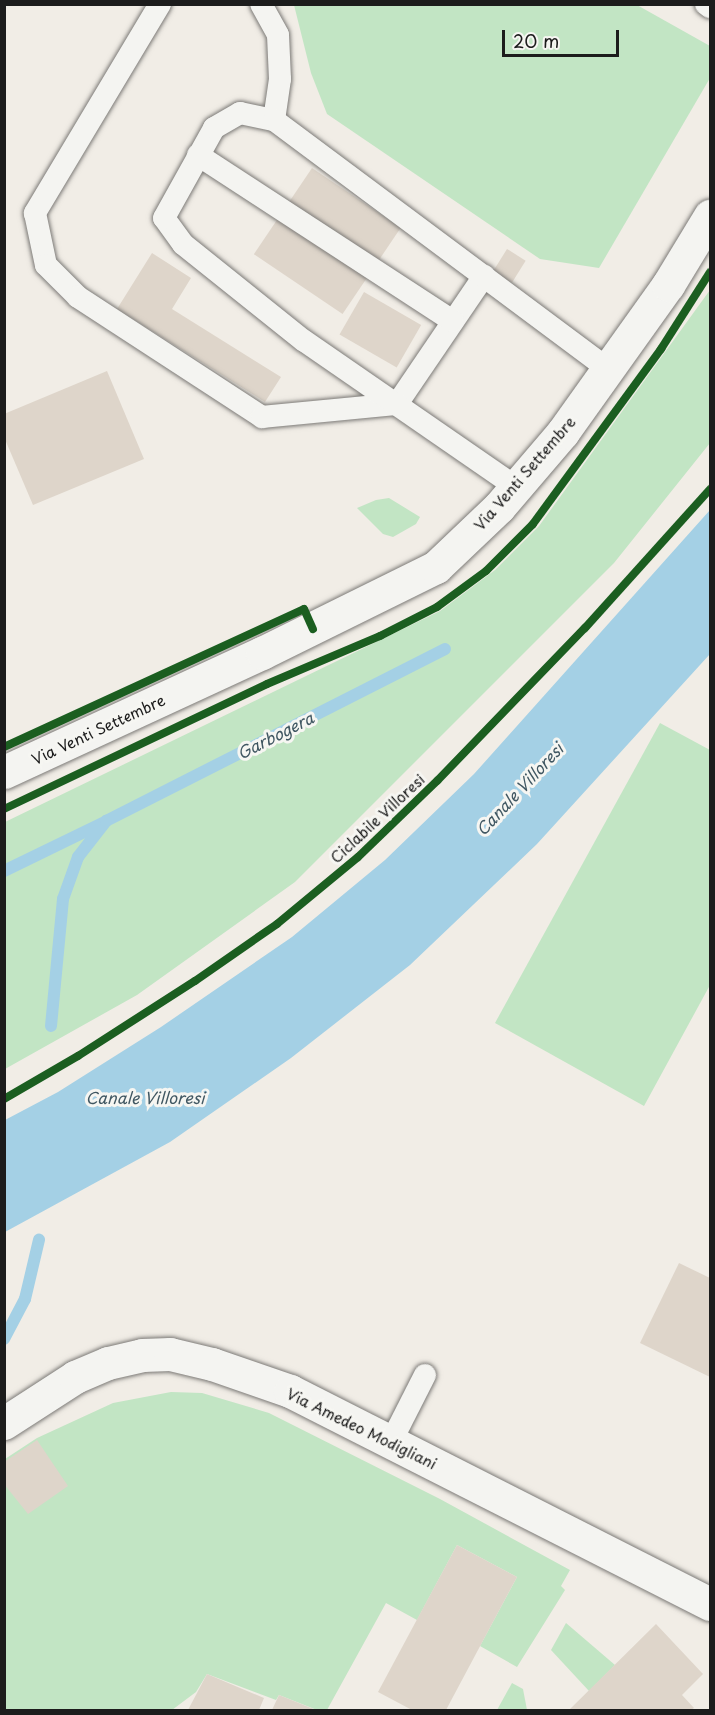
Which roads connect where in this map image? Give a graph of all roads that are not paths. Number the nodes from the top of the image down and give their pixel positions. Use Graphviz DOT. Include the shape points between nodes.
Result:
graph roads {
  1 [pos="160,4"];
  2 [pos="261,4"];
  3 [pos="706,4"];
  4 [pos="711,7"];
  5 [pos="274,120"];
  6 [pos="198,155"];
  7 [pos="711,216"];
  8 [pos="484,276"];
  9 [pos="453,321"];
  10 [pos="608,369"];
  11 [pos="397,404"];
  12 [pos="516,487"];
  13 [pos="4,772"];
  14 [pos="424,1375"];
  15 [pos="4,1422"];
  16 [pos="391,1442"];
  17 [pos="711,1604"];
  1 -- 11 [label="lane" via="35,213 46,265 78,297 262,417"];
  2 -- 5 [label="lane" via="278,35 280,79"];
  3 -- 4 [label="lane"];
  5 -- 6 [label="lane" via="240,113 214,128"];
  5 -- 8 [label="lane"];
  6 -- 9 [label="lane"];
  6 -- 11 [label="lane" via="164,218 183,244 304,341"];
  7 -- 10 [label="street, Via Venti Settembre"];
  8 -- 9 [label="lane"];
  8 -- 10 [label="lane"];
  9 -- 11 [label="lane"];
  10 -- 12 [label="street, Via Venti Settembre" via="563,432"];
  11 -- 12 [label="lane"];
  12 -- 13 [label="street, Via Venti Settembre" via="436,567 262,653"];
  14 -- 16 [label="lane"];
  15 -- 16 [label="street, Via Amedeo Modigliani" via="75,1377 108,1363 142,1354 170,1354 290,1391"];
  16 -- 17 [label="street, Via Amedeo Modigliani"];
}
